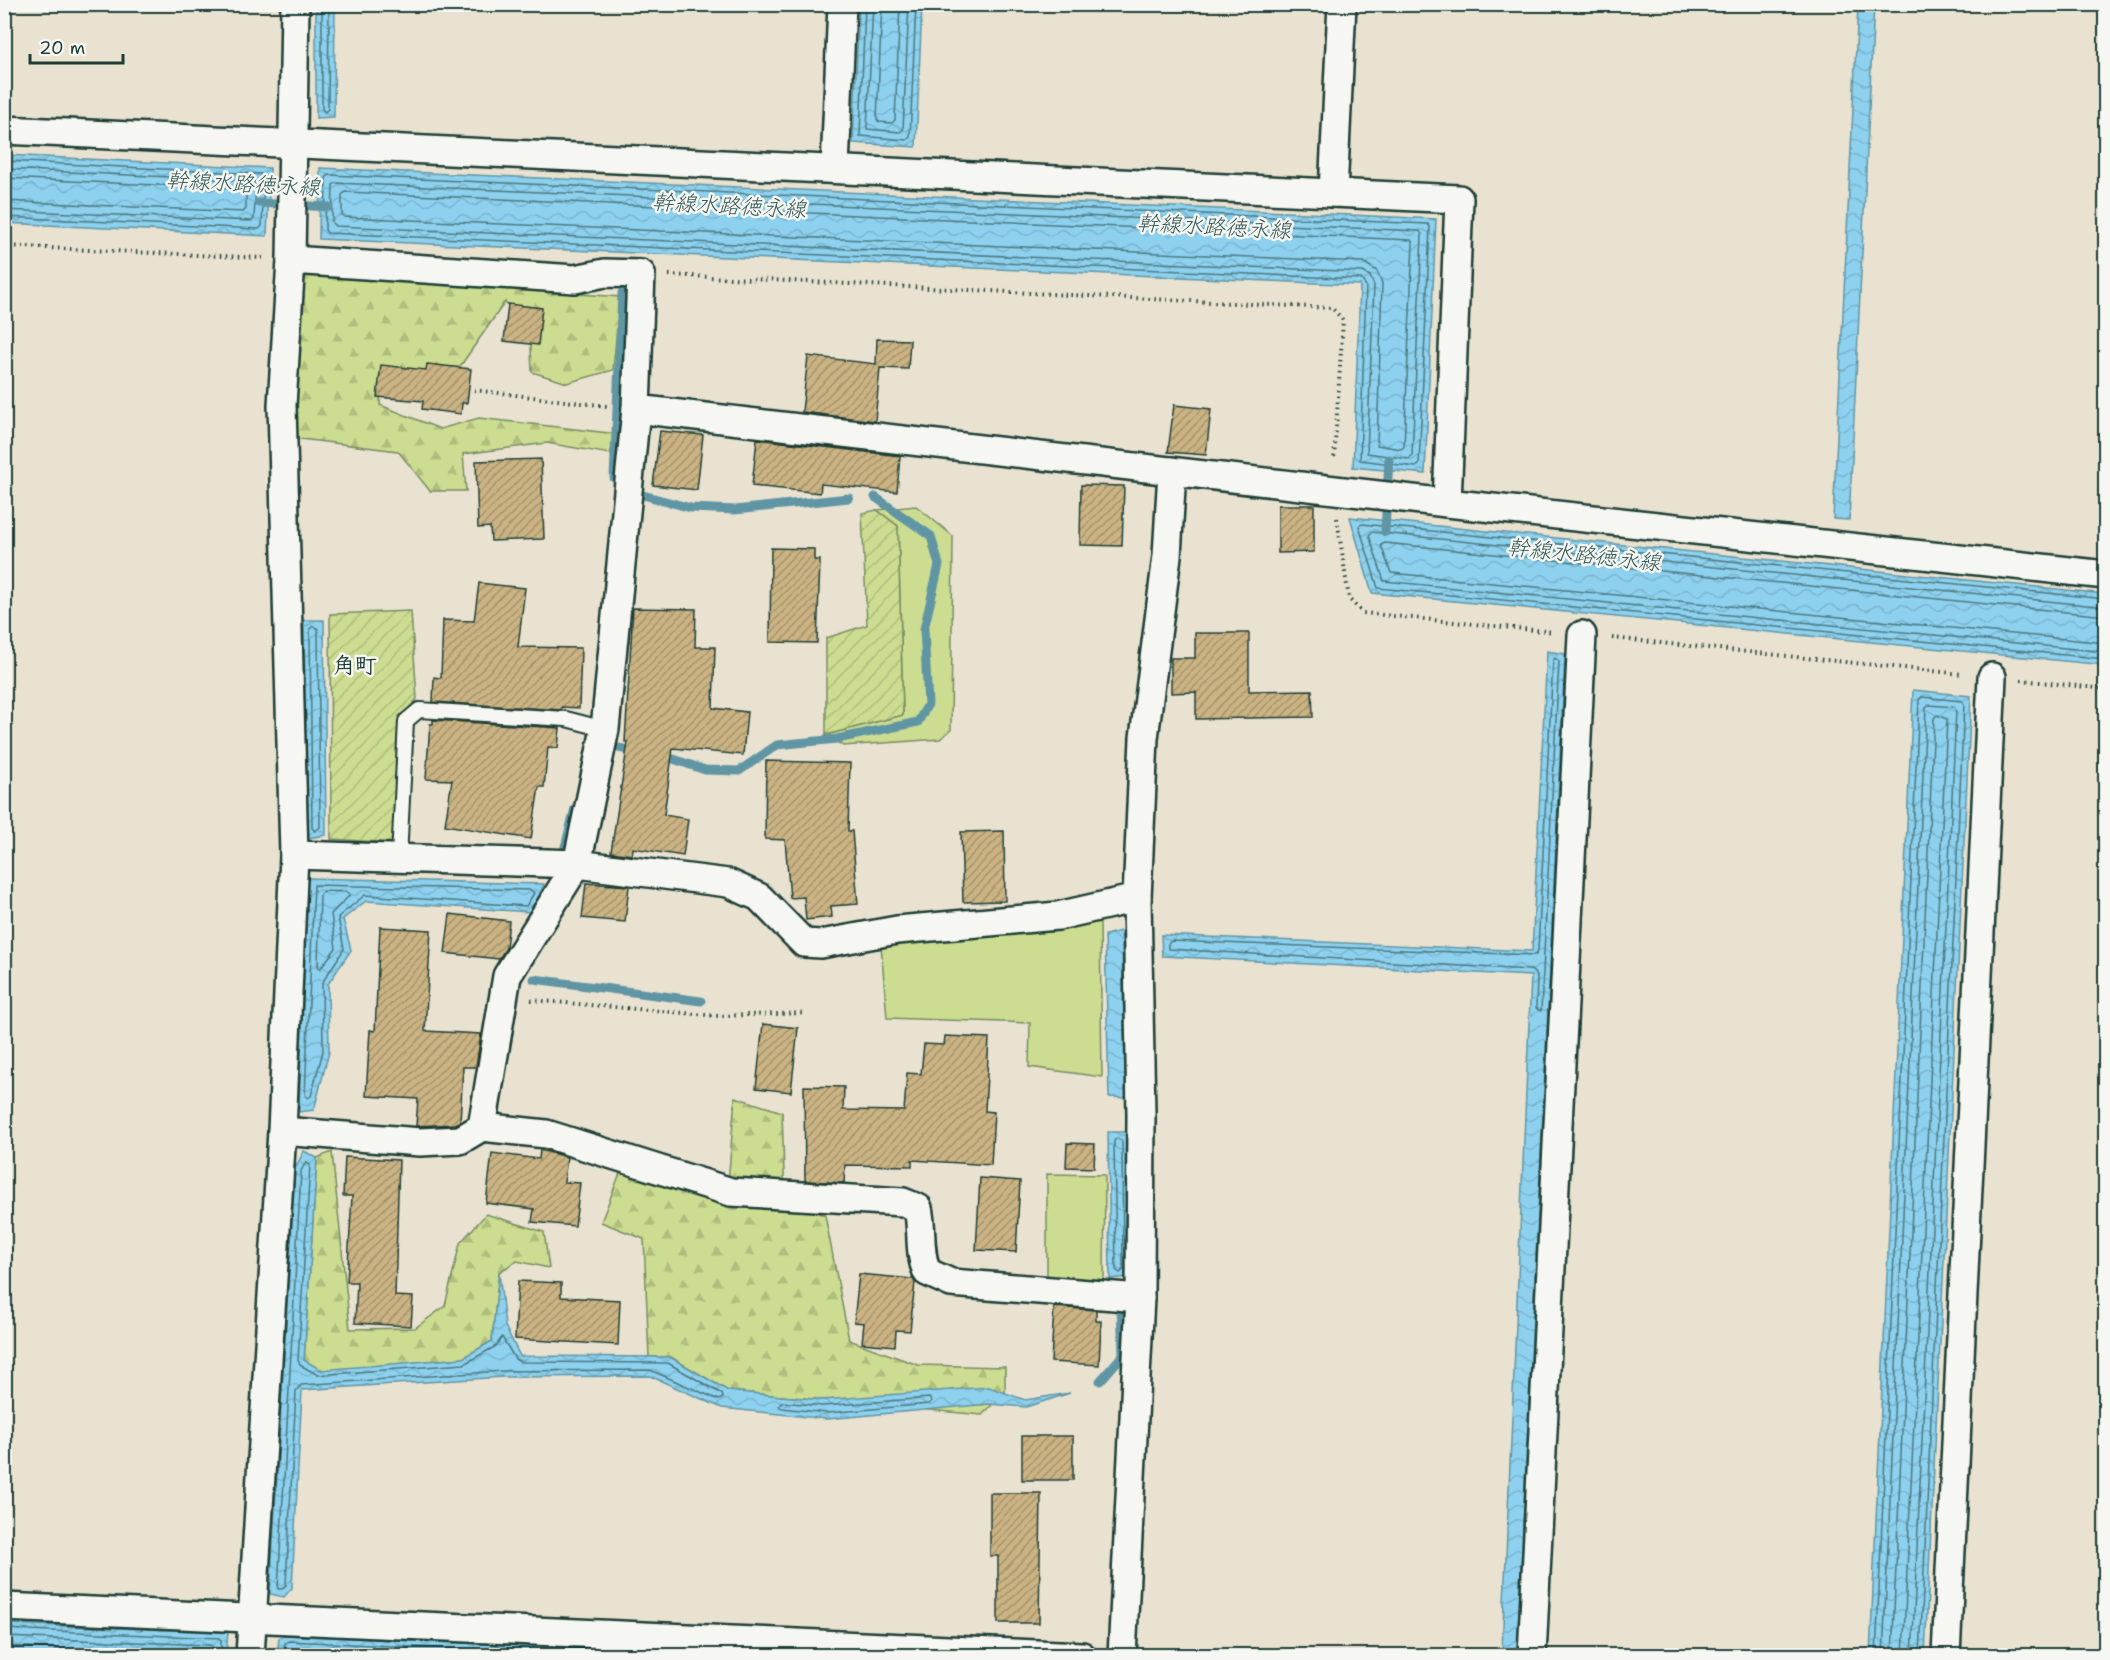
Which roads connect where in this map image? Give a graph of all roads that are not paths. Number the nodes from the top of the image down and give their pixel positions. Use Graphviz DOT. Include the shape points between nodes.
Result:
graph roads {
  1 [pos="295,4"];
  2 [pos="842,4"];
  3 [pos="1342,4"];
  4 [pos="4,130"];
  5 [pos="293,144"];
  6 [pos="835,168"];
  7 [pos="1333,193"];
  8 [pos="291,260"];
  9 [pos="624,407"];
  10 [pos="1172,471"];
  11 [pos="1446,503"];
  12 [pos="2106,575"];
  13 [pos="1582,635"];
  14 [pos="1992,677"];
  15 [pos="605,729"];
  16 [pos="294,855"];
  17 [pos="399,858"];
  18 [pos="577,864"];
  19 [pos="1137,898"];
  20 [pos="482,1127"];
  21 [pos="282,1131"];
  22 [pos="1140,1298"];
  23 [pos="4,1607"];
  24 [pos="251,1618"];
  25 [pos="905,1652"];
  26 [pos="250,1656"];
  27 [pos="1082,1656"];
  28 [pos="1122,1656"];
  29 [pos="1532,1656"];
  30 [pos="1946,1656"];
  1 -- 5 [label="street"];
  2 -- 6 [label="street"];
  3 -- 7 [label="street"];
  4 -- 5 [label="street"];
  5 -- 6 [label="street"];
  5 -- 8 [label="street"];
  6 -- 7 [label="street"];
  7 -- 11 [label="street" via="1459,199"];
  8 -- 9 [label="street" via="574,279 605,273 641,274"];
  8 -- 16 [label="street" via="282,405"];
  9 -- 10 [label="street"];
  9 -- 15 [label="street"];
  10 -- 11 [label="street"];
  10 -- 19 [label="street" via="1167,556 1144,738"];
  11 -- 12 [label="street"];
  13 -- 29 [label="street"];
  14 -- 30 [label="street"];
  15 -- 17 [label="lane" via="566,719 419,710 406,721"];
  15 -- 18 [label="street"];
  16 -- 17 [label="street"];
  16 -- 21 [label="street"];
  17 -- 18 [label="street"];
  18 -- 19 [label="street" via="728,883 759,897 804,943 821,944 897,930 1058,916"];
  18 -- 20 [label="street" via="507,975"];
  19 -- 22 [label="street"];
  20 -- 21 [label="street" via="460,1140 420,1142"];
  20 -- 22 [label="street" via="546,1134 731,1192 903,1202 918,1208 921,1257 927,1272 951,1283"];
  21 -- 24 [label="street"];
  22 -- 28 [label="street"];
  23 -- 24 [label="street"];
  24 -- 25 [label="street"];
  24 -- 26 [label="street"];
  25 -- 27 [label="street"];
}
